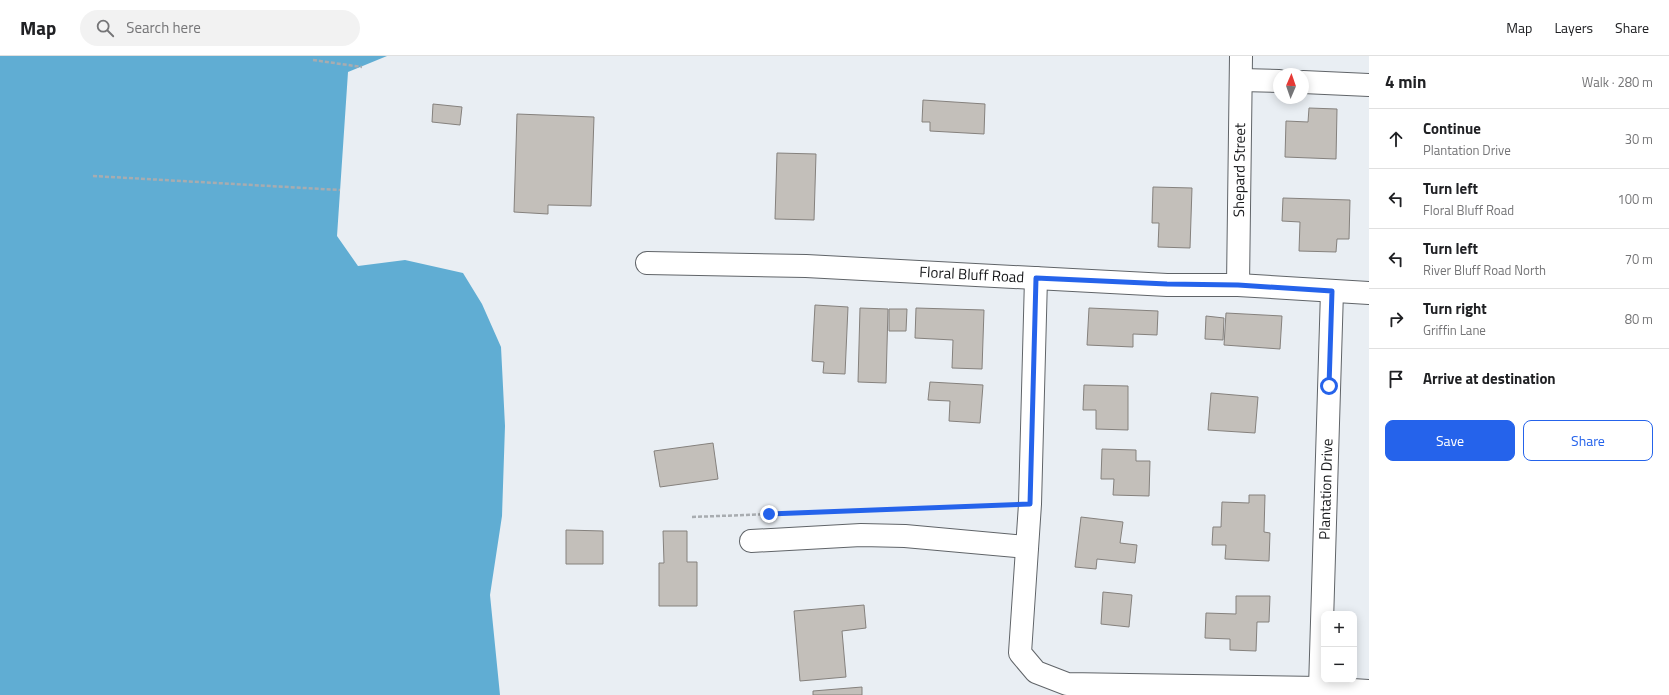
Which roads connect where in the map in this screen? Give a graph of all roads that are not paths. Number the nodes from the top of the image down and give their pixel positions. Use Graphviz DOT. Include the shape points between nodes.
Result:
graph roads {
  1 [pos="1241,56"];
  2 [pos="1240,80"];
  3 [pos="1273,81"];
  4 [pos="1309,82"];
  5 [pos="1369,84"];
  6 [pos="647,263"];
  7 [pos="1036,278"];
  8 [pos="1238,285"];
  9 [pos="1332,291"];
  10 [pos="1369,292"];
  11 [pos="751,540"];
  12 [pos="1027,547"];
  13 [pos="1320,688"];
  14 [pos="1369,690"];
  1 -- 2 [label="street, Shepard Street"];
  2 -- 3 [label="street"];
  2 -- 8 [label="street, Shepard Street"];
  4 -- 5 [label="street"];
  6 -- 7 [label="street, Floral Bluff Road" via="806,266"];
  7 -- 8 [label="street, Floral Bluff Road"];
  7 -- 12 [label="street"];
  8 -- 9 [label="street, Floral Bluff Road"];
  9 -- 10 [label="street, Floral Bluff Road"];
  9 -- 13 [label="street, Plantation Drive"];
  11 -- 12 [label="street" via="904,536"];
  12 -- 13 [label="street" via="1020,652 1036,672 1067,684"];
  13 -- 14 [label="street"];
}
